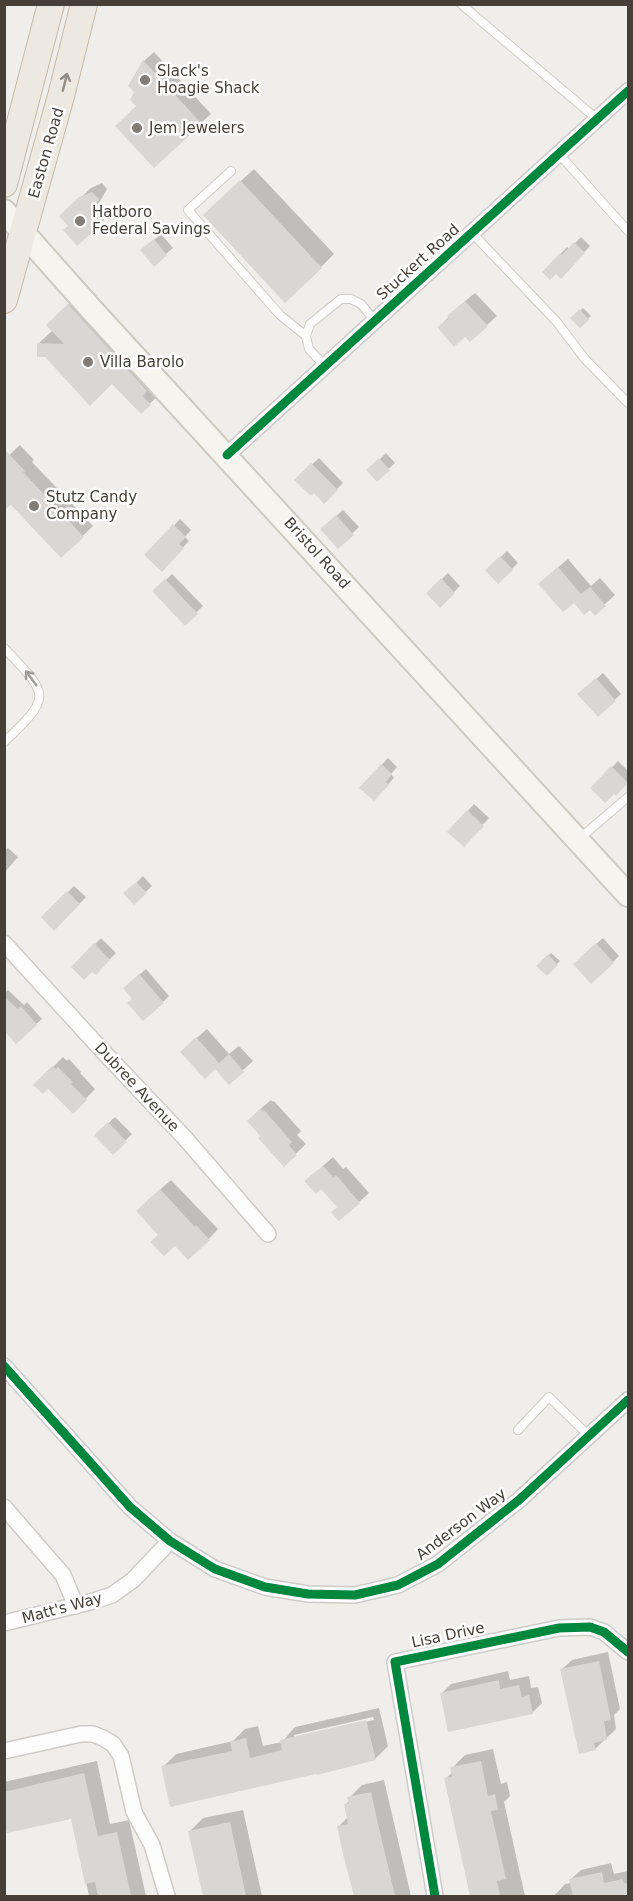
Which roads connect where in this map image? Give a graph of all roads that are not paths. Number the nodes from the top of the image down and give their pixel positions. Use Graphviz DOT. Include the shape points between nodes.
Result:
graph roads {
  1 [pos="51,4"];
  2 [pos="84,4"];
  3 [pos="461,4"];
  4 [pos="628,91"];
  5 [pos="597,119"];
  6 [pos="559,154"];
  7 [pos="231,171"];
  8 [pos="4,184"];
  9 [pos="4,211"];
  10 [pos="628,231"];
  11 [pos="23,232"];
  12 [pos="472,233"];
  13 [pos="4,300"];
  14 [pos="375,321"];
  15 [pos="306,336"];
  16 [pos="325,366"];
  17 [pos="628,403"];
  18 [pos="227,455"];
  19 [pos="4,648"];
  20 [pos="4,742"];
  21 [pos="628,797"];
  22 [pos="578,840"];
  23 [pos="628,895"];
  24 [pos="4,942"];
  25 [pos="268,1234"];
  26 [pos="4,1366"];
  27 [pos="628,1400"];
  28 [pos="518,1430"];
  29 [pos="589,1436"];
  30 [pos="4,1507"];
  31 [pos="170,1541"];
  32 [pos="76,1606"];
  33 [pos="4,1623"];
  34 [pos="628,1652"];
  35 [pos="4,1751"];
  36 [pos="167,1896"];
  37 [pos="435,1896"];
  1 -- 8 [label="highway, Easton Road"];
  11 -- 2 [label="highway, Easton Road, one-way"];
  3 -- 5 [label="lane"];
  4 -- 5 [label="street, Stuckert Road"];
  5 -- 6 [label="street, Stuckert Road"];
  6 -- 10 [label="lane"];
  6 -- 12 [label="street, Stuckert Road"];
  7 -- 15 [label="lane" via="188,210 280,315"];
  9 -- 11 [label="main road, Bristol Road"];
  11 -- 13 [label="highway, Easton Road"];
  11 -- 18 [label="main road, Bristol Road"];
  12 -- 14 [label="street, Stuckert Road"];
  12 -- 17 [label="lane"];
  14 -- 15 [label="lane" via="361,304 341,299 310,324"];
  14 -- 16 [label="street, Stuckert Road"];
  15 -- 16 [label="lane" via="309,349"];
  16 -- 18 [label="street, Stuckert Road"];
  18 -- 22 [label="main road, Bristol Road"];
  20 -- 19 [label="lane, one-way" via="30,717 40,696 34,680"];
  21 -- 22 [label="lane"];
  22 -- 23 [label="main road, Bristol Road"];
  24 -- 25 [label="street, Dubree Avenue"];
  26 -- 31 [label="street, Anderson Way" via="130,1507"];
  27 -- 29 [label="street, Anderson Way"];
  28 -- 29 [label="lane" via="549,1397"];
  29 -- 31 [label="street, Anderson Way" via="519,1500 438,1564 398,1586 355,1595 308,1594 265,1587 215,1569"];
  30 -- 32 [label="street" via="63,1575"];
  31 -- 32 [label="street, Matt's Way" via="133,1580 112,1595"];
  32 -- 33 [label="street, Matt's Way"];
  34 -- 37 [label="street, Lisa Drive" via="604,1632 590,1627 559,1628 395,1662"];
  35 -- 36 [label="street" via="81,1734 93,1734 113,1744 121,1756 134,1812 152,1845"];
}
